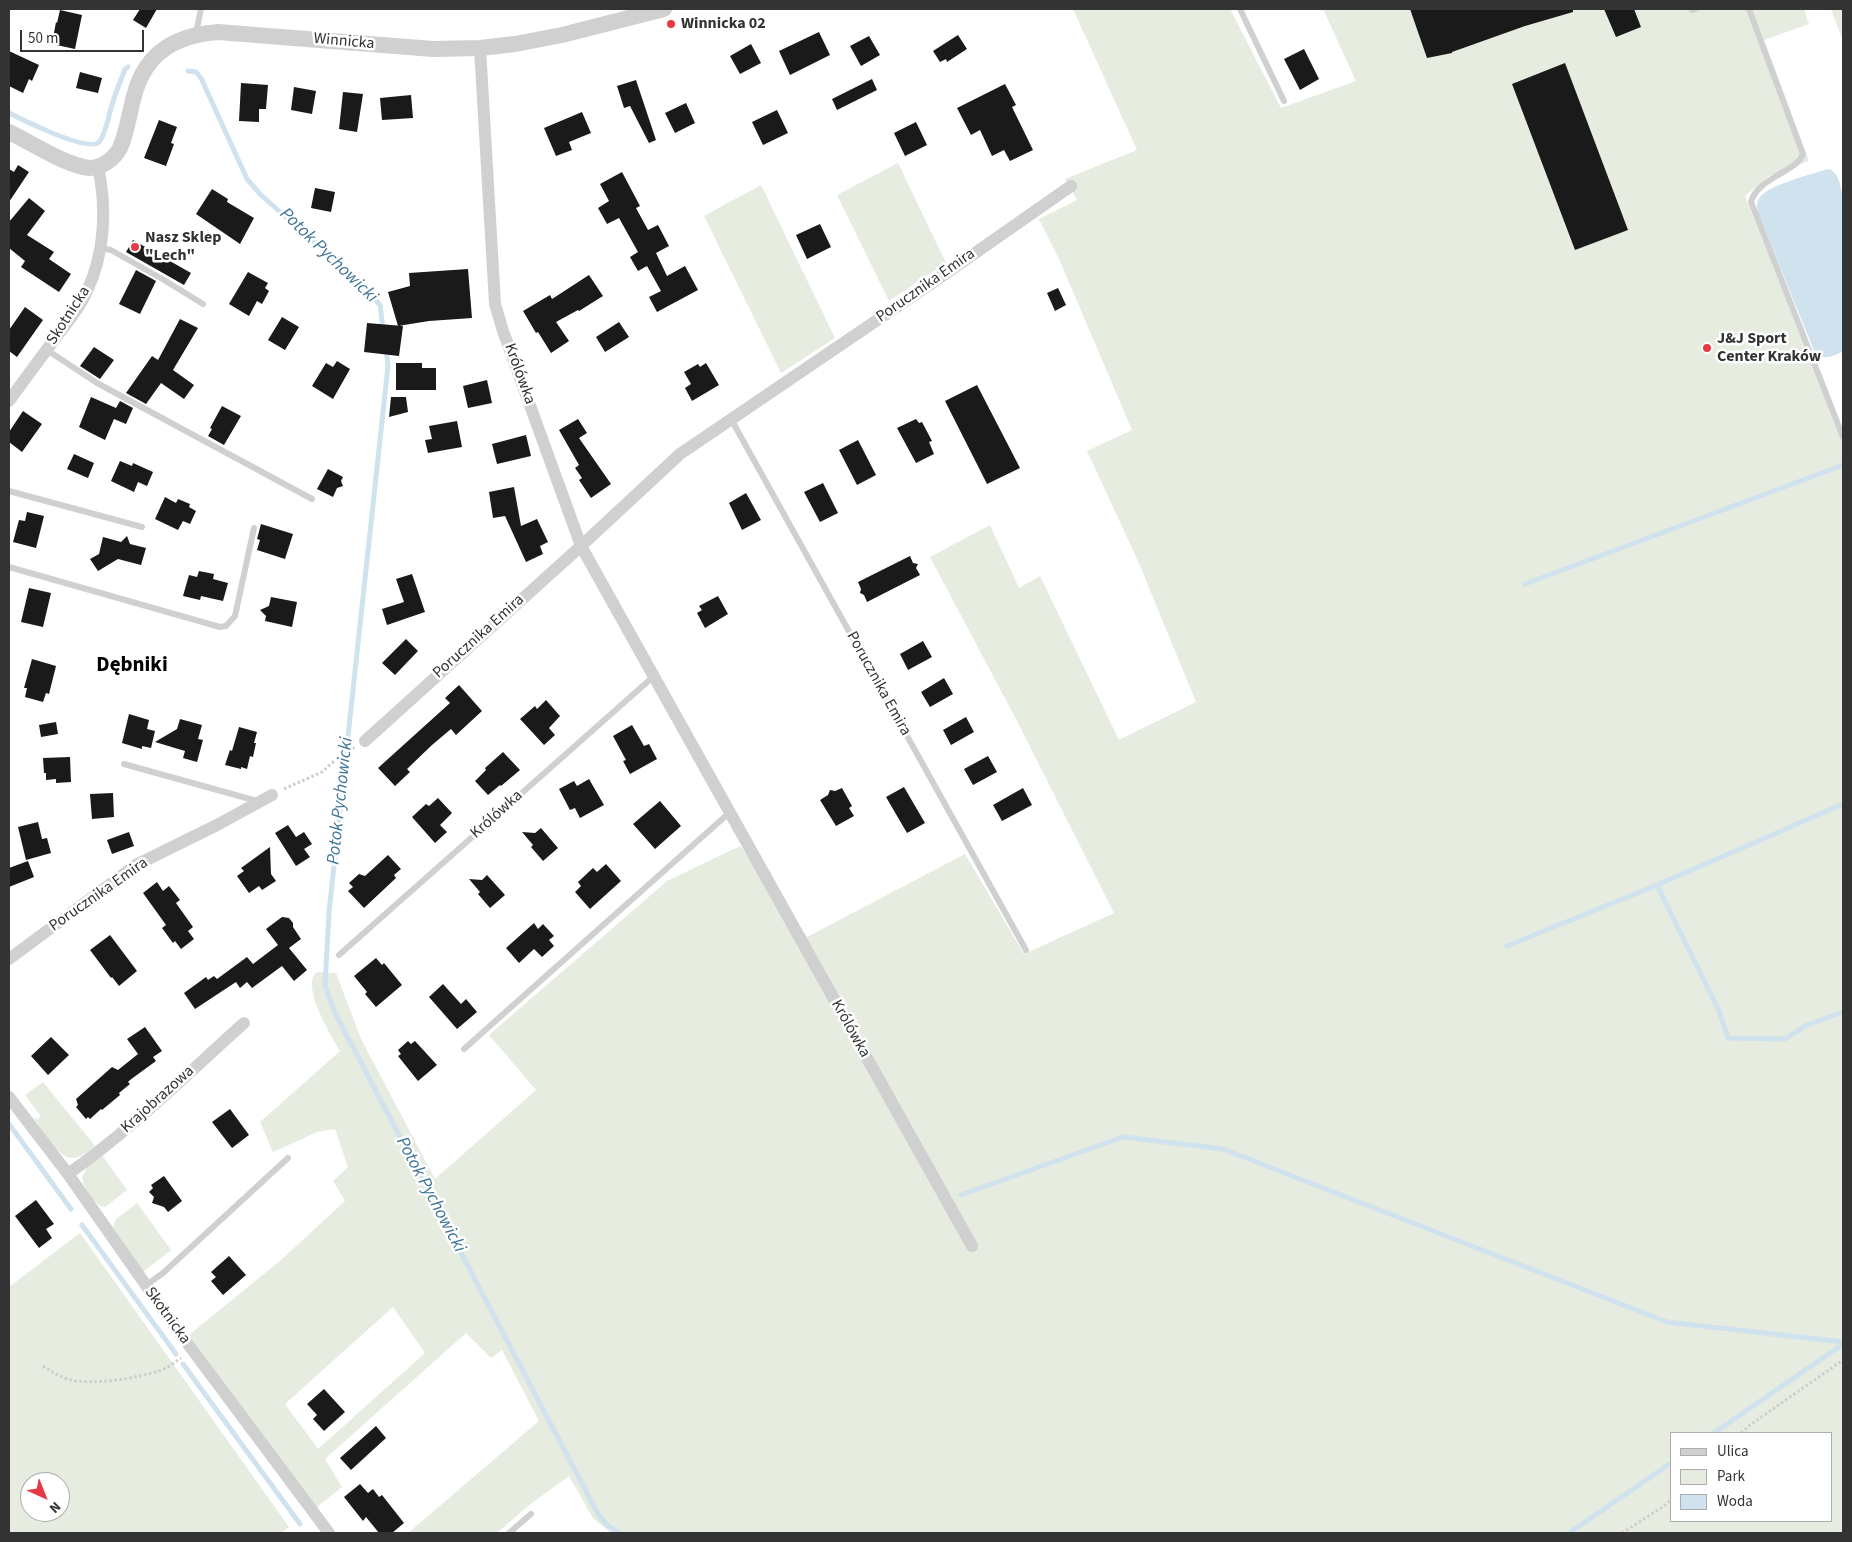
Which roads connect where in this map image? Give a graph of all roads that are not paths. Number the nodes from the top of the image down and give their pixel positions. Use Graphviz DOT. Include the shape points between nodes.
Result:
graph roads {
  1 [pos="201,9"];
  2 [pos="664,9"];
  3 [pos="1240,9"];
  4 [pos="1749,9"];
  5 [pos="196,34"];
  6 [pos="480,48"];
  7 [pos="1284,101"];
  8 [pos="9,132"];
  9 [pos="98,167"];
  10 [pos="1071,186"];
  11 [pos="100,248"];
  12 [pos="203,304"];
  13 [pos="47,350"];
  14 [pos="9,400"];
  15 [pos="730,418"];
  16 [pos="1843,436"];
  17 [pos="9,491"];
  18 [pos="312,499"];
  19 [pos="142,527"];
  20 [pos="254,528"];
  21 [pos="582,546"];
  22 [pos="9,567"];
  23 [pos="655,675"];
  24 [pos="365,741"];
  25 [pos="124,764"];
  26 [pos="272,795"];
  27 [pos="258,802"];
  28 [pos="730,813"];
  29 [pos="1026,950"];
  30 [pos="339,955"];
  31 [pos="9,959"];
  32 [pos="244,1022"];
  33 [pos="464,1049"];
  34 [pos="9,1097"];
  35 [pos="288,1158"];
  36 [pos="68,1174"];
  37 [pos="972,1246"];
  38 [pos="145,1286"];
  39 [pos="531,1514"];
  40 [pos="329,1533"];
  41 [pos="509,1533"];
  1 -- 5 [label="lane"];
  2 -- 6 [label="street, Winnicka" via="515,44"];
  3 -- 7 [label="lane"];
  4 -- 16 [label="lane" via="1803,154 1799,162 1779,174 1753,196 1751,202"];
  5 -- 6 [label="street, Winnicka" via="218,32 433,50"];
  5 -- 9 [label="street, Winnicka" via="170,44 147,67 138,85 119,149 111,160"];
  6 -- 21 [label="street, Królówka" via="495,304"];
  8 -- 9 [label="street" via="75,164"];
  9 -- 11 [label="street, Skotnicka" via="104,201"];
  10 -- 15 [label="street, Porucznika Emira"];
  11 -- 12 [label="lane" via="111,250"];
  11 -- 13 [label="street, Skotnicka" via="87,292"];
  13 -- 14 [label="street, Skotnicka"];
  13 -- 18 [label="lane" via="97,383"];
  15 -- 21 [label="street, Porucznika Emira" via="680,454"];
  15 -- 29 [label="lane, Porucznika Emira"];
  17 -- 19 [label="lane"];
  20 -- 22 [label="lane" via="235,616 226,626 220,627"];
  21 -- 23 [label="street, Królówka"];
  21 -- 24 [label="street, Porucznika Emira"];
  23 -- 28 [label="street, Królówka"];
  23 -- 30 [label="lane, Królówka"];
  25 -- 27 [label="lane"];
  26 -- 27 [label="street, Porucznika Emira"];
  27 -- 31 [label="street, Porucznika Emira" via="136,866"];
  28 -- 33 [label="lane"];
  28 -- 37 [label="street, Królówka"];
  32 -- 36 [label="street, Krajobrazowa" via="139,1117"];
  34 -- 36 [label="street, Skotnicka"];
  35 -- 38 [label="lane"];
  36 -- 38 [label="street, Skotnicka"];
  38 -- 40 [label="street, Skotnicka"];
  39 -- 41 [label="lane"];
}
